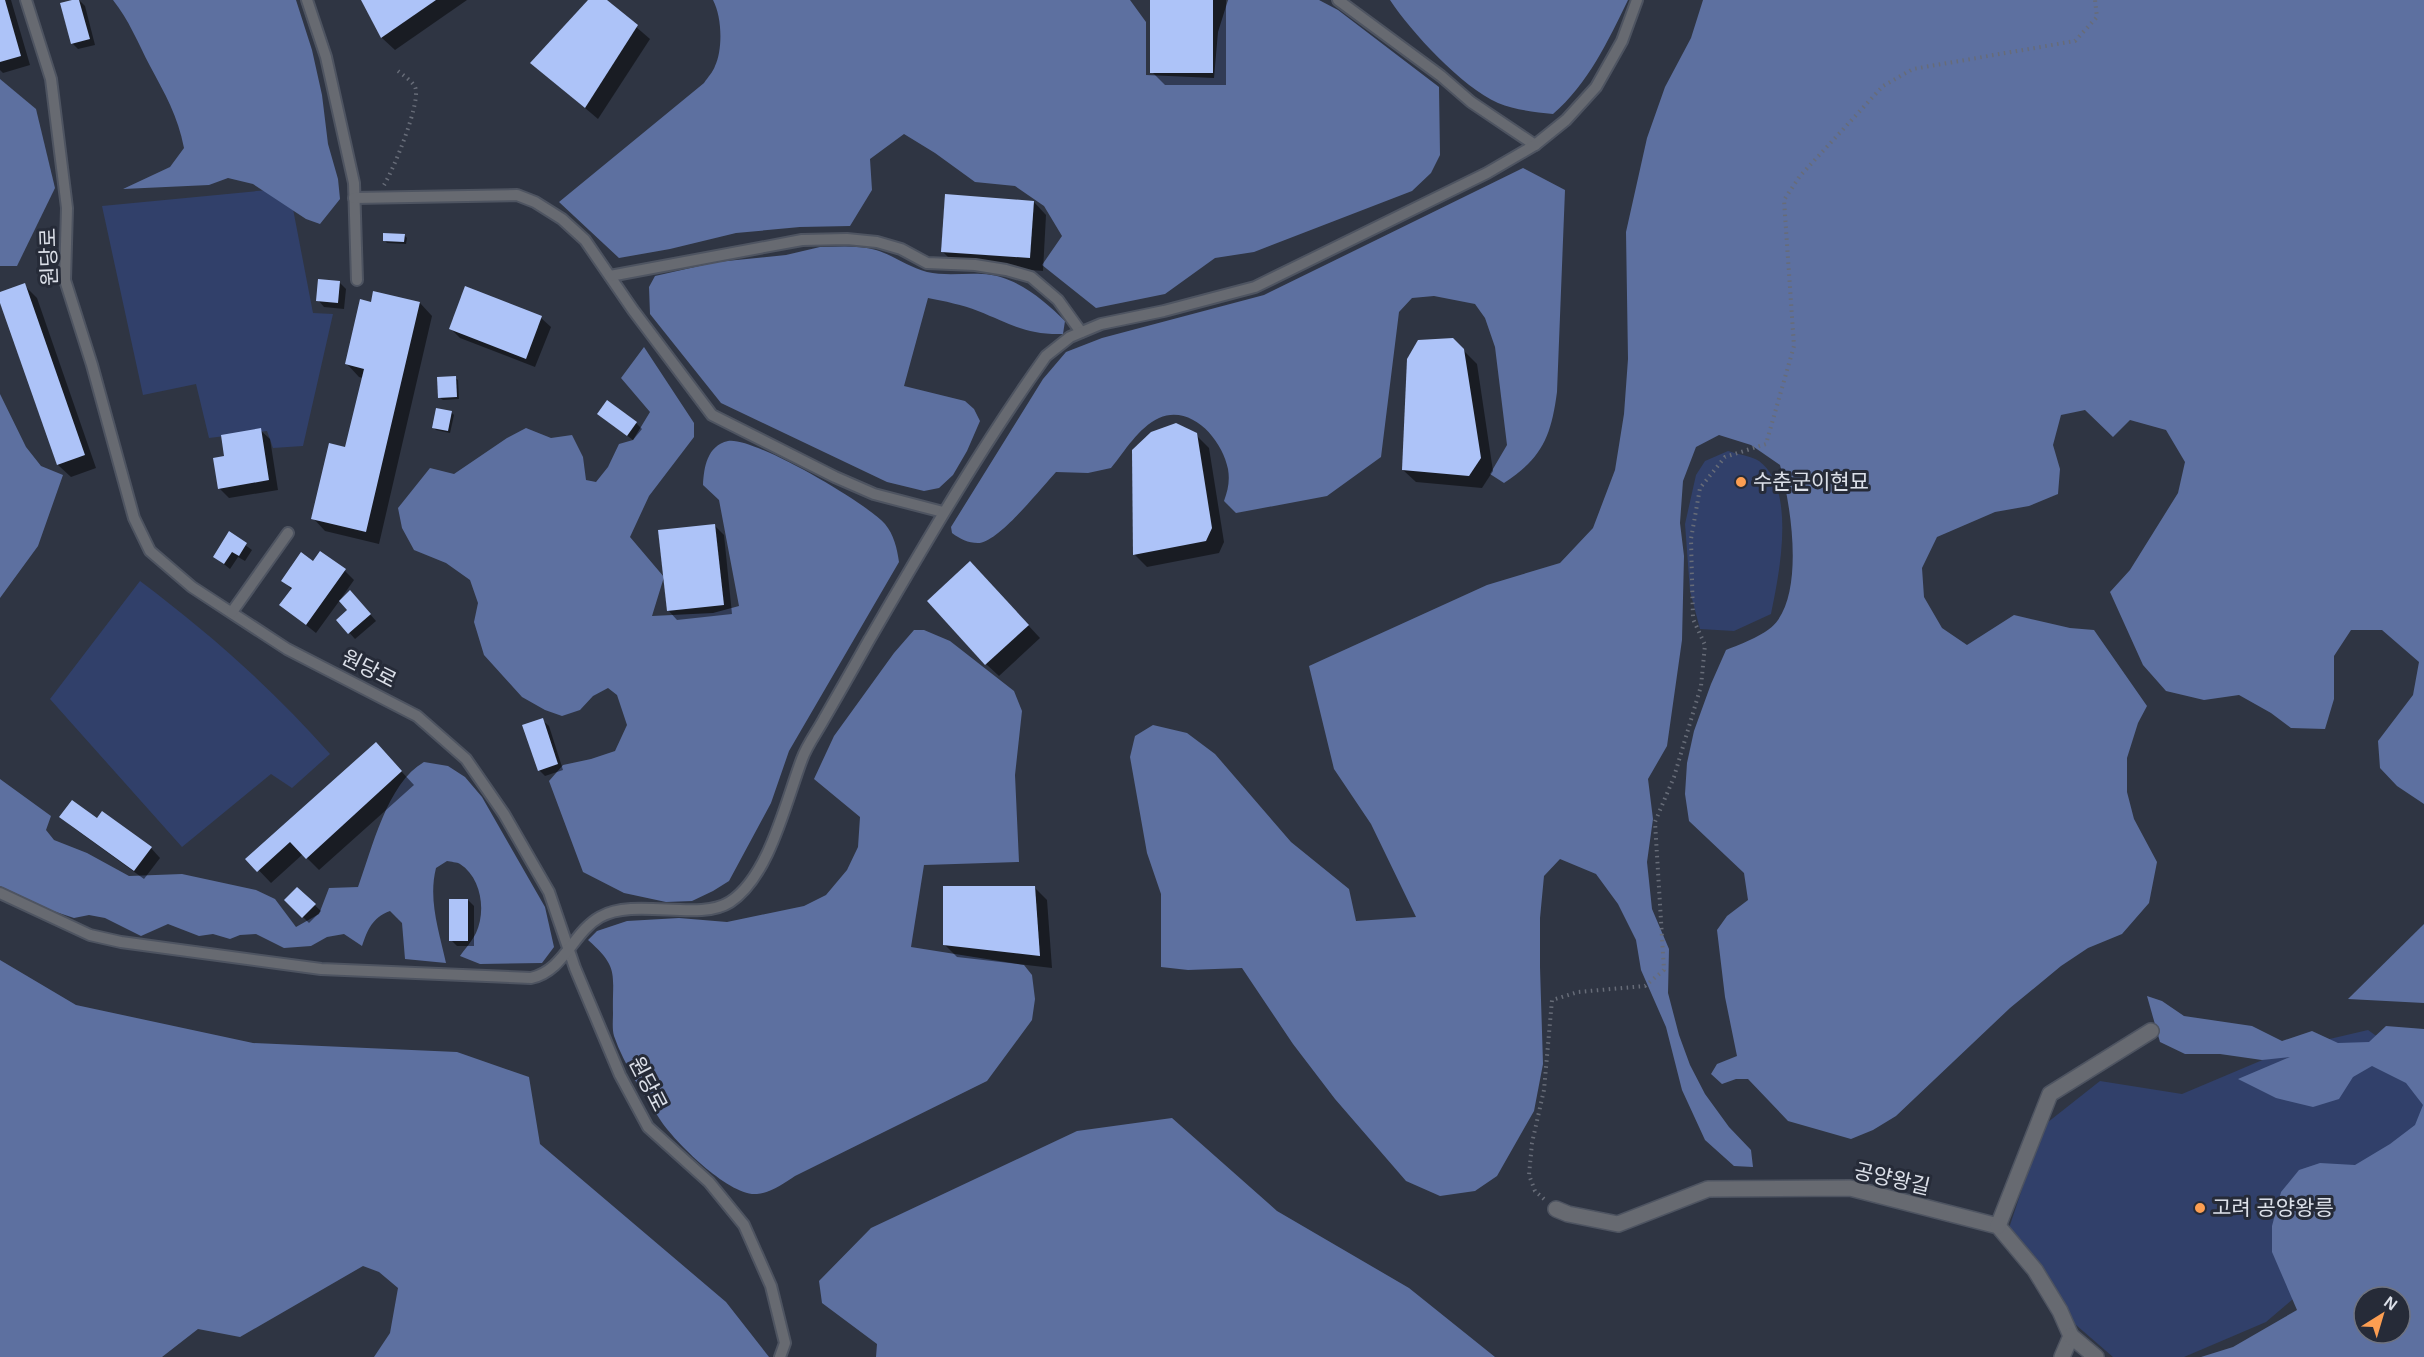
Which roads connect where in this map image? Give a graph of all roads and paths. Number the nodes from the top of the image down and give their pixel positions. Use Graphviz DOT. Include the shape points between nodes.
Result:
graph roads {
  1 [pos="26,0"];
  2 [pos="307,0"];
  3 [pos="1338,0"];
  4 [pos="1637,0"];
  5 [pos="2095,0"];
  6 [pos="398,71"];
  7 [pos="1535,145"];
  8 [pos="354,198"];
  9 [pos="375,198"];
  10 [pos="610,276"];
  11 [pos="357,280"];
  12 [pos="1081,332"];
  13 [pos="943,512"];
  14 [pos="288,533"];
  15 [pos="232,612"];
  16 [pos="0,893"];
  17 [pos="569,951"];
  18 [pos="2151,1031"];
  19 [pos="1556,1209"];
  20 [pos="1998,1226"];
  21 [pos="2071,1336"];
  22 [pos="780,1357"];
  23 [pos="2062,1357"];
  24 [pos="2096,1357"];
  1 -- 15 [label="lane, 원당로" via="51,79 67,208 65,280 134,518 150,551 192,587"];
  2 -- 8 [label="lane" via="326,57"];
  3 -- 7 [label="lane" via="1471,102"];
  4 -- 7 [label="lane" via="1622,41 1596,87 1566,120"];
  5 -- 19 [label="path" via="2097,17 2075,41 1913,69 1883,86 1800,176 1784,200 1794,346 1766,444 1725,457 1700,488 1691,539 1693,619 1704,645 1701,686 1674,777 1655,822 1664,970 1641,987 1578,993 1552,1000 1544,1090 1529,1175 1535,1191"];
  6 -- 9 [label="path" via="415,87 417,99 395,165"];
  7 -- 12 [label="lane" via="1487,173 1255,287"];
  8 -- 9 [label="lane"];
  8 -- 11 [label="lane"];
  9 -- 10 [label="lane" via="517,195 562,219 585,240"];
  10 -- 12 [label="lane" via="802,240 877,242 927,263 975,265 1031,278 1058,300"];
  10 -- 13 [label="lane" via="712,415 874,494"];
  12 -- 13 [label="lane" via="1046,356"];
  13 -- 17 [label="lane" via="803,755 771,843 753,879 729,903 707,909 628,910 602,916 586,927"];
  14 -- 15 [label="lane"];
  15 -- 17 [label="lane, 원당로" via="287,649 417,716 466,759 504,814 549,892"];
  16 -- 17 [label="lane" via="90,935 111,940 321,969 531,978 543,975"];
  17 -- 22 [label="lane, 원당로" via="620,1075 648,1127 709,1182 744,1226 771,1286 785,1343"];
  18 -- 20 [label="street" via="2050,1094"];
  19 -- 20 [label="street, 공양왕길" via="1618,1224 1708,1189 1850,1188"];
  20 -- 21 [label="street" via="2035,1270"];
  21 -- 23 [label="street"];
  21 -- 24 [label="street"];
}
